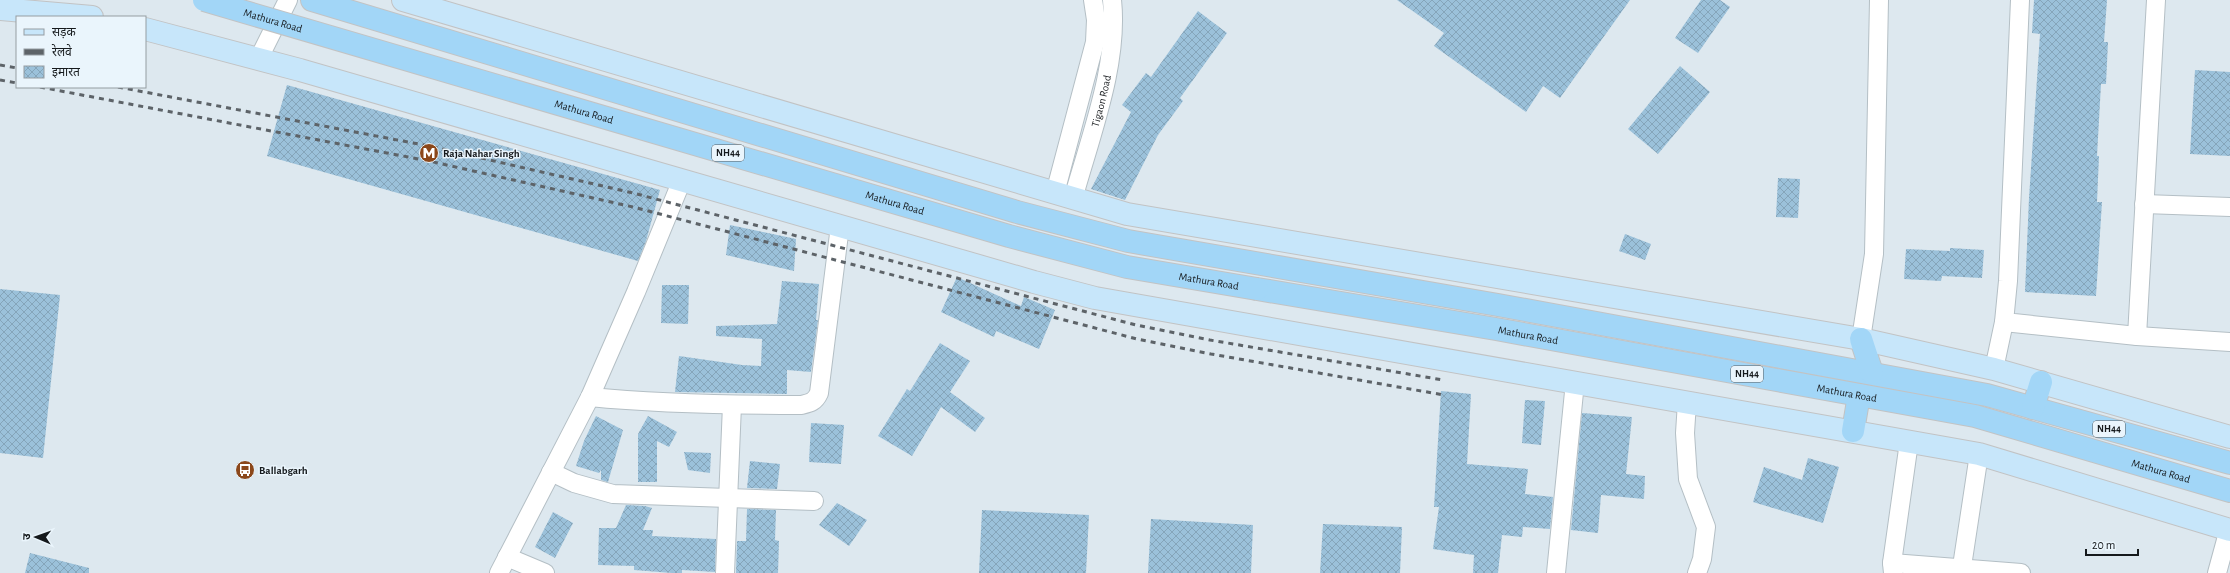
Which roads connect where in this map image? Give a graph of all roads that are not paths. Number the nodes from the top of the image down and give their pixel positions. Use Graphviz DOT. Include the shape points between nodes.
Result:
graph roads {
  1 [pos="204,0"];
  2 [pos="288,0"];
  3 [pos="312,0"];
  4 [pos="403,0"];
  5 [pos="1093,0"];
  6 [pos="1112,0"];
  7 [pos="1879,0"];
  8 [pos="2020,0"];
  9 [pos="2156,0"];
  10 [pos="0,9"];
  11 [pos="80,16"];
  12 [pos="146,29"];
  13 [pos="259,58"];
  14 [pos="682,180"];
  15 [pos="1064,196"];
  16 [pos="2144,204"];
  17 [pos="2230,207"];
  18 [pos="840,226"];
  19 [pos="2004,322"];
  20 [pos="2137,336"];
  21 [pos="1861,339"];
  22 [pos="2230,342"];
  23 [pos="1994,369"];
  24 [pos="1872,373"];
  25 [pos="1575,382"];
  26 [pos="2041,382"];
  27 [pos="1859,394"];
  28 [pos="590,397"];
  29 [pos="1687,402"];
  30 [pos="732,405"];
  31 [pos="2033,408"];
  32 [pos="1853,432"];
  33 [pos="2230,437"];
  34 [pos="1909,442"];
  35 [pos="1979,454"];
  36 [pos="2230,463"];
  37 [pos="550,472"];
  38 [pos="2230,491"];
  39 [pos="728,497"];
  40 [pos="814,501"];
  41 [pos="2229,529"];
  42 [pos="507,557"];
  43 [pos="1893,568"];
  44 [pos="1961,571"];
  45 [pos="499,573"];
  46 [pos="545,573"];
  47 [pos="725,573"];
  48 [pos="1556,573"];
  49 [pos="1697,573"];
  50 [pos="2021,573"];
  51 [pos="2218,573"];
  1 -- 27 [label="highway, Mathura Road / NH44, bridge" via="1009,236 1127,267"];
  2 -- 13 [label="street"];
  3 -- 24 [label="highway, Mathura Road / NH44" via="1017,212 1128,241 1490,303"];
  4 -- 15 [label="main road"];
  5 -- 15 [label="street, Tigaon Road" via="1096,20 1095,42"];
  6 -- 15 [label="street, Tigaon Road" via="1112,39 1102,94"];
  7 -- 21 [label="street" via="1874,254"];
  8 -- 19 [label="street"];
  9 -- 16 [label="street"];
  10 -- 11 [label="main road"];
  12 -- 13 [label="main road"];
  13 -- 14 [label="main road"];
  14 -- 18 [label="main road"];
  14 -- 28 [label="street"];
  15 -- 21 [label="main road" via="1127,214 1251,237"];
  16 -- 17 [label="street"];
  16 -- 20 [label="street"];
  18 -- 25 [label="main road" via="1095,298"];
  18 -- 30 [label="street" via="819,393 816,399 810,404 801,405"];
  19 -- 20 [label="street"];
  19 -- 23 [label="street"];
  20 -- 22 [label="street"];
  21 -- 23 [label="main road"];
  21 -- 24 [label="highway"];
  23 -- 26 [label="main road"];
  24 -- 31 [label="highway, Mathura Road / NH44" via="1987,395"];
  25 -- 29 [label="main road"];
  25 -- 48 [label="street"];
  26 -- 31 [label="highway"];
  26 -- 33 [label="main road"];
  27 -- 32 [label="highway"];
  27 -- 38 [label="highway, Mathura Road / NH44" via="1975,416"];
  28 -- 30 [label="street"];
  28 -- 37 [label="street"];
  29 -- 32 [label="main road"];
  29 -- 49 [label="street" via="1685,433 1688,479 1706,527 1702,559"];
  30 -- 39 [label="street"];
  31 -- 36 [label="highway, Mathura Road / NH44"];
  32 -- 34 [label="main road"];
  34 -- 35 [label="main road"];
  34 -- 43 [label="street"];
  35 -- 41 [label="main road"];
  35 -- 44 [label="street"];
  37 -- 39 [label="street" via="574,483 613,494"];
  37 -- 42 [label="street"];
  39 -- 40 [label="street"];
  39 -- 47 [label="street"];
  41 -- 51 [label="street"];
  42 -- 45 [label="street"];
  42 -- 46 [label="street"];
  43 -- 44 [label="street"];
  44 -- 50 [label="street"];
}
